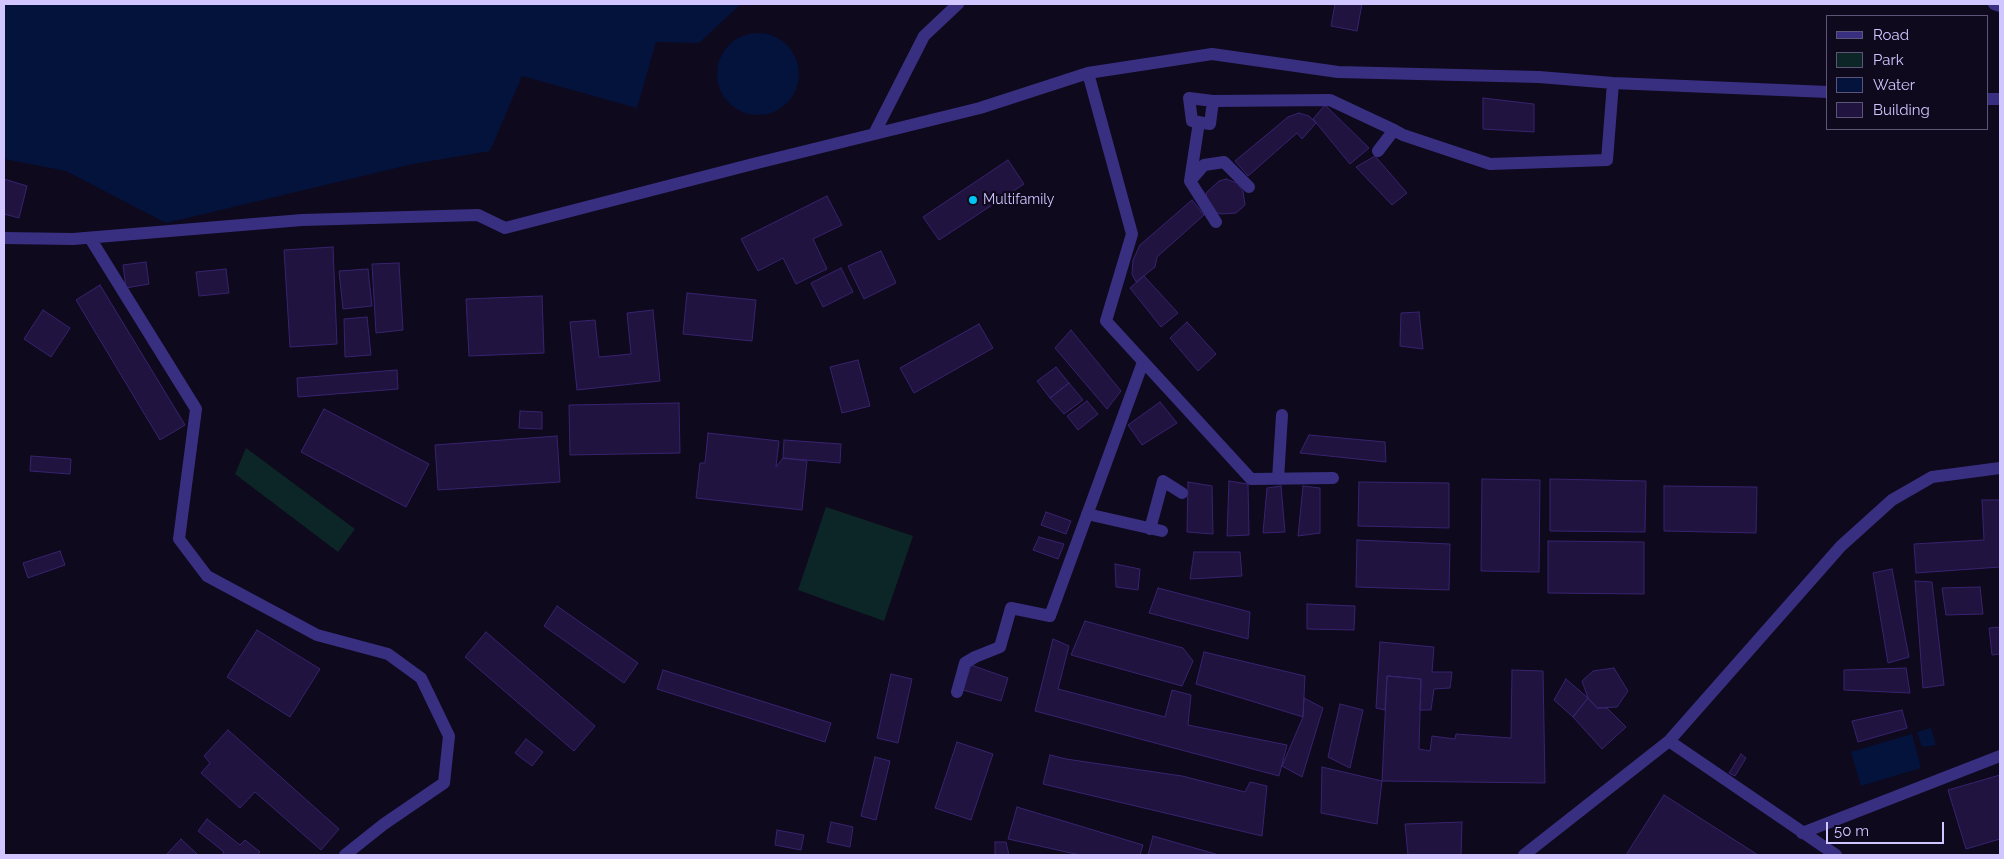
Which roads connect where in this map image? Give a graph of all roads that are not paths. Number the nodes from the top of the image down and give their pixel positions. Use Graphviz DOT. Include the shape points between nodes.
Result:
graph roads {
  1 [pos="958,4"];
  2 [pos="1994,4"];
  3 [pos="2000,6"];
  4 [pos="1088,73"];
  5 [pos="1613,83"];
  6 [pos="1826,92"];
  7 [pos="1213,102"];
  8 [pos="1199,122"];
  9 [pos="1394,130"];
  10 [pos="874,134"];
  11 [pos="1378,150"];
  12 [pos="1190,181"];
  13 [pos="1249,188"];
  14 [pos="1216,222"];
  15 [pos="4,238"];
  16 [pos="90,238"];
  17 [pos="1143,362"];
  18 [pos="1282,415"];
  19 [pos="2000,468"];
  20 [pos="1333,478"];
  21 [pos="1278,479"];
  22 [pos="1182,493"];
  23 [pos="1087,514"];
  24 [pos="957,692"];
  25 [pos="1669,740"];
  26 [pos="2000,756"];
  27 [pos="1802,833"];
  28 [pos="345,855"];
  29 [pos="1524,855"];
  30 [pos="1836,855"];
  1 -- 10 [label="street" via="924,36"];
  2 -- 3 [label="street"];
  4 -- 5 [label="street" via="1212,54 1338,72 1538,77"];
  4 -- 10 [label="street" via="980,108"];
  4 -- 17 [label="street" via="1132,234 1106,321"];
  5 -- 6 [label="street"];
  5 -- 9 [label="street" via="1607,160 1490,164"];
  7 -- 8 [label="street" via="1210,124"];
  7 -- 8 [label="street" via="1189,98 1192,121"];
  7 -- 9 [label="street" via="1330,100"];
  8 -- 12 [label="street"];
  9 -- 11 [label="street"];
  10 -- 16 [label="street" via="505,228 478,215 302,220"];
  12 -- 13 [label="street" via="1204,165 1224,162"];
  12 -- 14 [label="street"];
  15 -- 16 [label="street"];
  16 -- 28 [label="street" via="196,409 179,539 207,576 317,635 388,654 421,678 449,736 444,783"];
  17 -- 21 [label="street" via="1251,479"];
  17 -- 23 [label="street"];
  18 -- 21 [label="street"];
  19 -- 25 [label="street" via="1932,476 1892,500 1841,546"];
  20 -- 21 [label="street"];
  22 -- 23 [label="street" via="1163,481 1156,530"];
  23 -- 24 [label="street" via="1050,616 1011,608 1000,647 965,663"];
  25 -- 27 [label="street"];
  25 -- 29 [label="street"];
  26 -- 27 [label="street"];
  27 -- 30 [label="street"];
}
